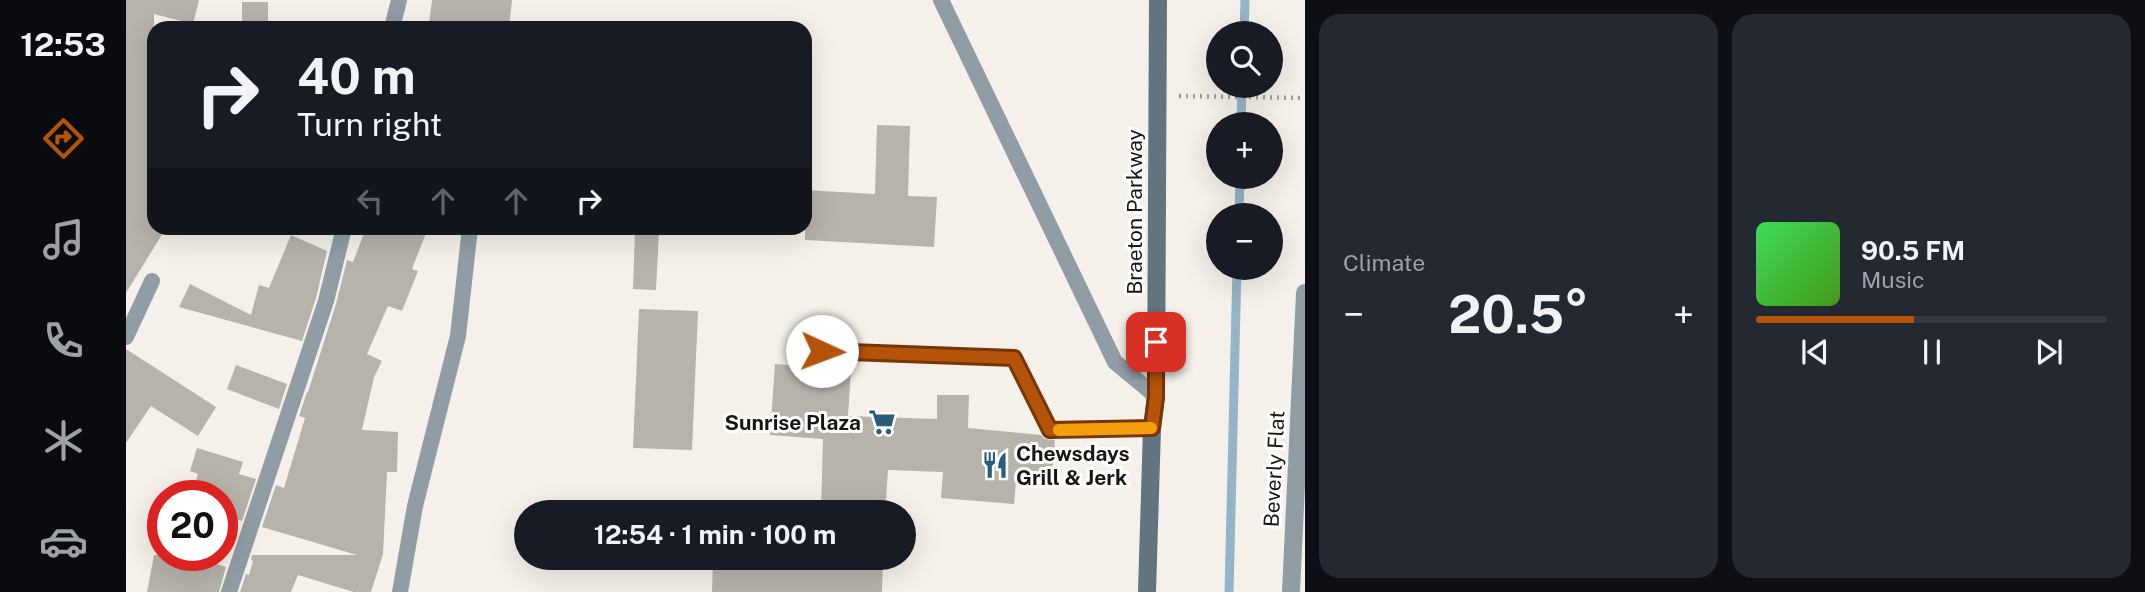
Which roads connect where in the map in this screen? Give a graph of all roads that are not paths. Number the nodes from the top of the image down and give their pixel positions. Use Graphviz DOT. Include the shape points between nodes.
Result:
graph roads {
  1 [pos="399,0"];
  2 [pos="941,0"];
  3 [pos="1158,0"];
  4 [pos="394,21"];
  5 [pos="342,235"];
  6 [pos="469,235"];
  7 [pos="152,281"];
  8 [pos="1305,293"];
  9 [pos="126,337"];
  10 [pos="1304,349"];
  11 [pos="822,351"];
  12 [pos="1156,397"];
  13 [pos="1152,428"];
  14 [pos="229,592"];
  15 [pos="400,592"];
  16 [pos="1147,592"];
  17 [pos="1291,592"];
  1 -- 4 [label="lane"];
  2 -- 12 [label="lane" via="1115,362"];
  3 -- 12 [label="main road, Braeton Parkway"];
  5 -- 14 [label="lane" via="327,301"];
  6 -- 15 [label="lane" via="458,336 415,506"];
  7 -- 9 [label="lane"];
  8 -- 10 [label="street, Beverly Flat"];
  10 -- 17 [label="street, Beverly Flat"];
  11 -- 13 [label="lane" via="1014,358 1050,430"];
  12 -- 13 [label="main road, Braeton Parkway"];
  13 -- 16 [label="main road, Braeton Parkway"];
}
